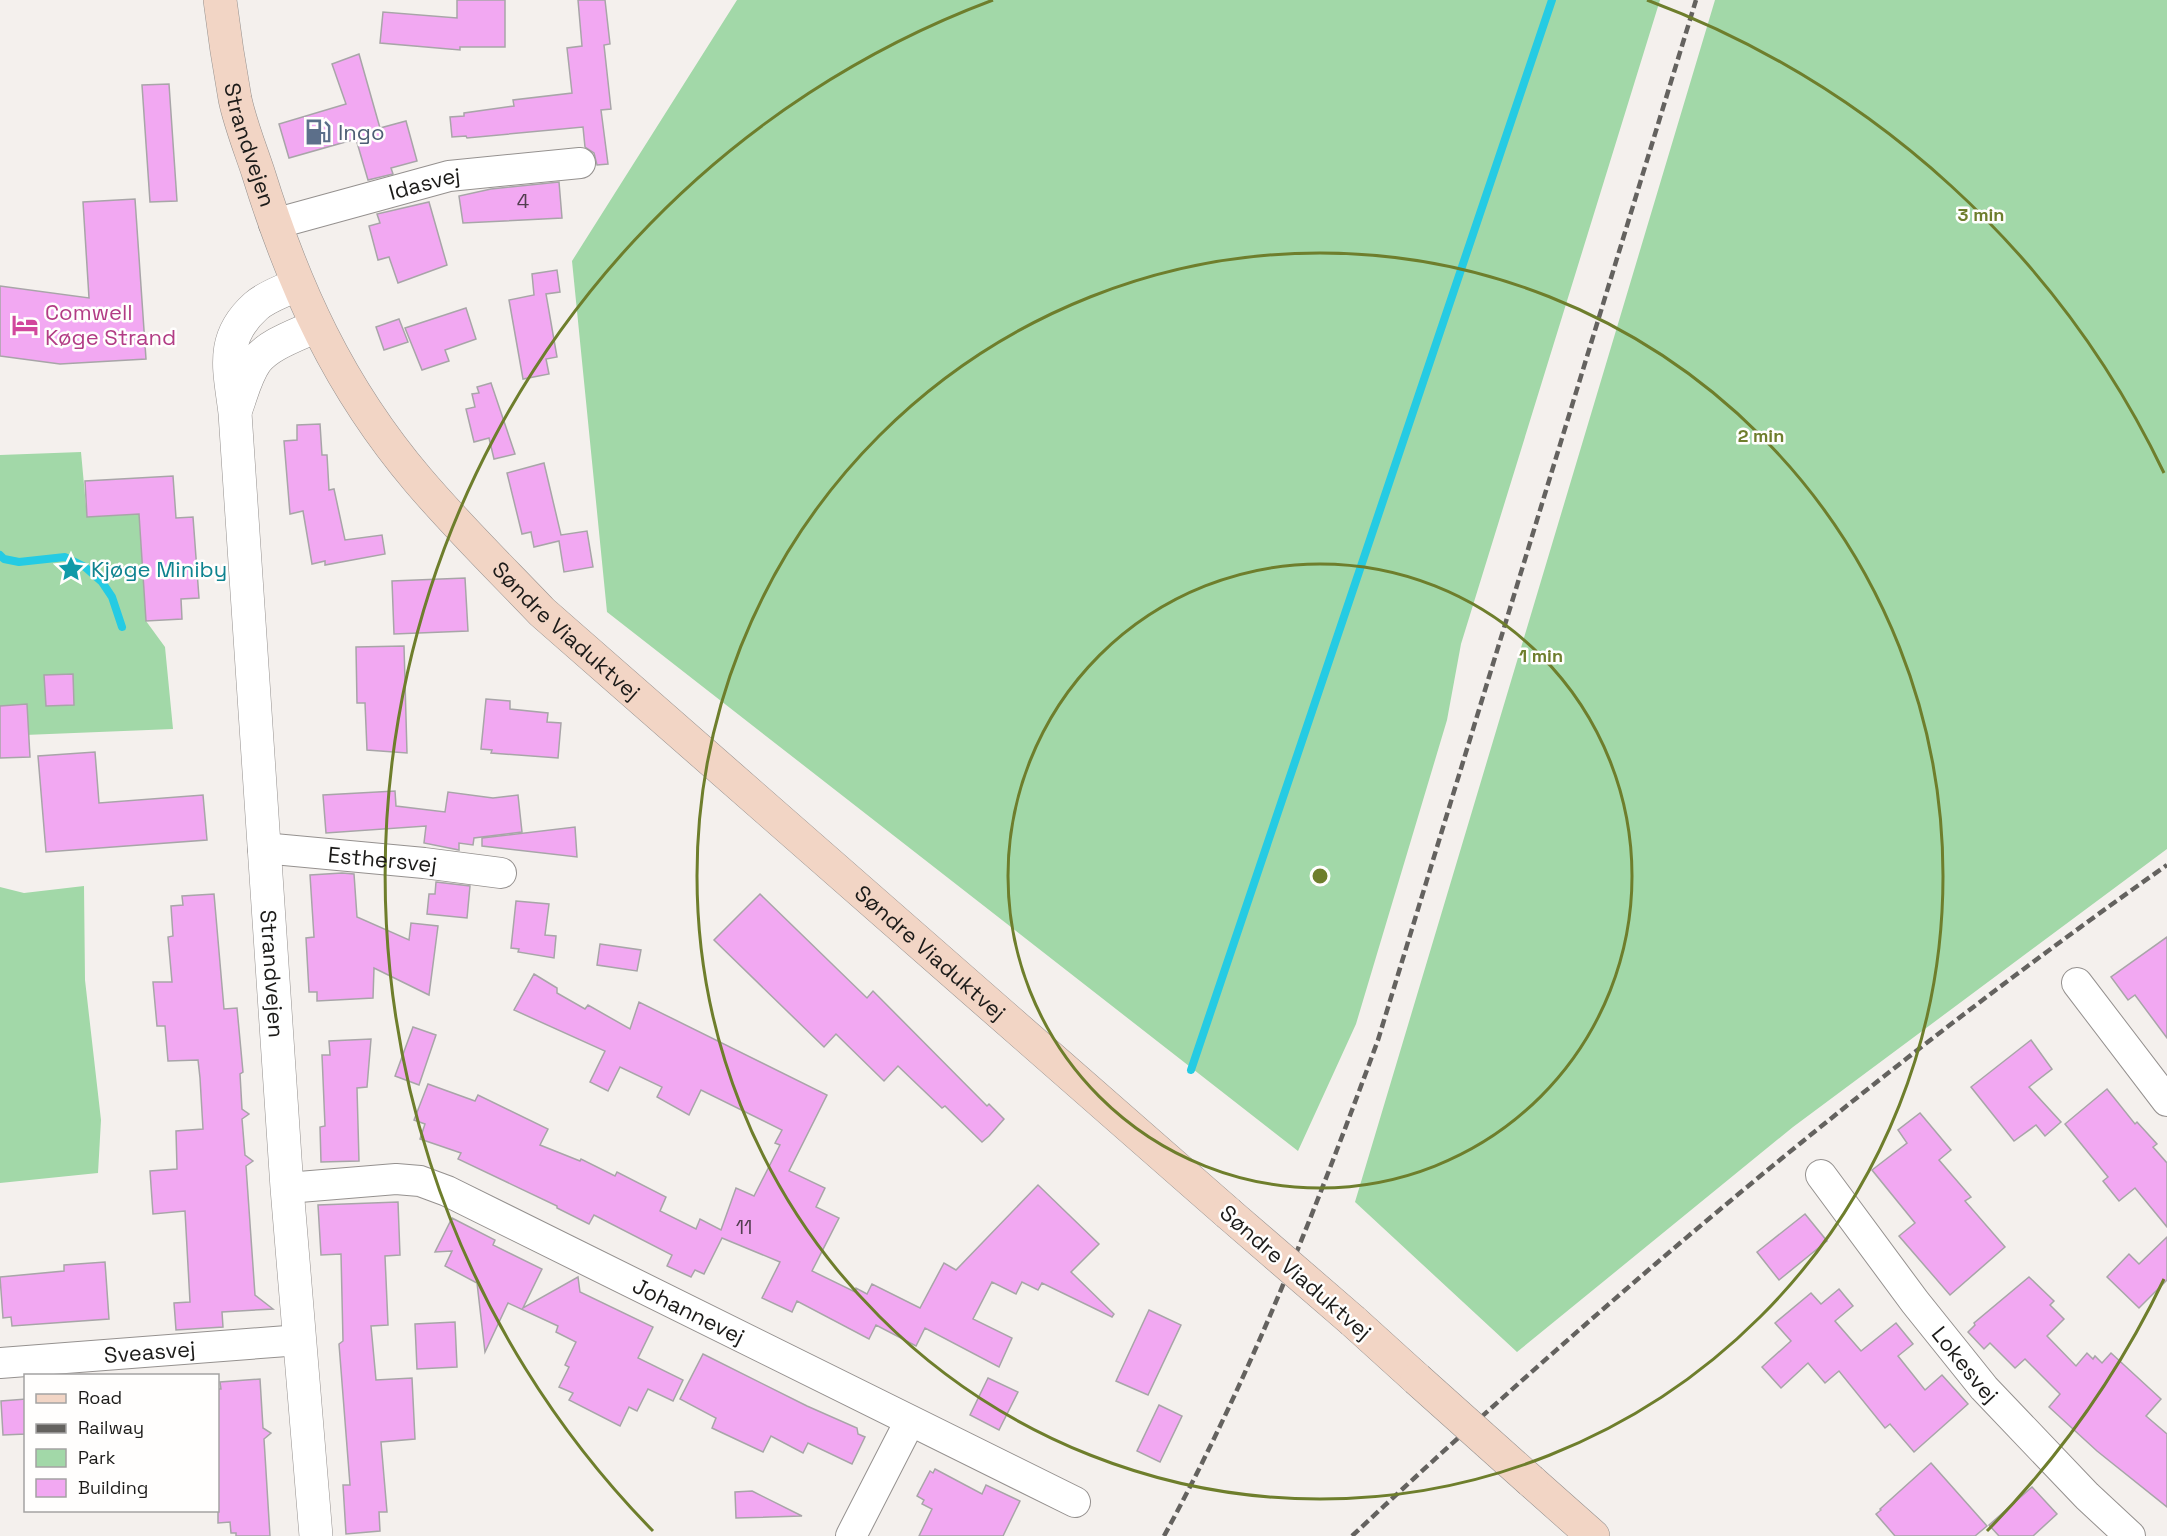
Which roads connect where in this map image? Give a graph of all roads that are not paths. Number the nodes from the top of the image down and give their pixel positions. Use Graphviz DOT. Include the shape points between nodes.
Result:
graph roads {
  1 [pos="222,1"];
  2 [pos="580,163"];
  3 [pos="274,224"];
  4 [pos="297,284"];
  5 [pos="316,326"];
  6 [pos="235,413"];
  7 [pos="263,848"];
  8 [pos="501,873"];
  9 [pos="2077,983"];
  10 [pos="2167,1101"];
  11 [pos="1821,1175"];
  12 [pos="287,1188"];
  13 [pos="300,1340"];
  14 [pos="0,1362"];
  15 [pos="910,1421"];
  16 [pos="1075,1502"];
  17 [pos="316,1536"];
  18 [pos="851,1536"];
  19 [pos="1593,1536"];
  20 [pos="2130,1536"];
  1 -- 3 [label="main road, Strandvejen" via="235,101"];
  2 -- 3 [label="street, Idasvej" via="449,176"];
  3 -- 4 [label="main road, Strandvejen"];
  4 -- 5 [label="main road, Strandvejen"];
  4 -- 6 [label="street, Strandvejen" via="257,304 230,340"];
  5 -- 6 [label="street, Strandvejen" via="274,346 257,360"];
  5 -- 19 [label="main road, Søndre Viaduktvej, bridge" via="380,430 417,479 542,612 1353,1321"];
  6 -- 7 [label="street, Strandvejen"];
  7 -- 8 [label="street, Esthersvej"];
  7 -- 12 [label="street, Strandvejen"];
  9 -- 10 [label="street"];
  11 -- 20 [label="street, Lokesvej" via="1984,1388"];
  12 -- 13 [label="street, Strandvejen"];
  12 -- 15 [label="street, Johannevej" via="420,1180"];
  13 -- 14 [label="street, Sveasvej"];
  13 -- 17 [label="street, Strandvejen"];
  15 -- 16 [label="street, Johannevej"];
  15 -- 18 [label="street"];
}
